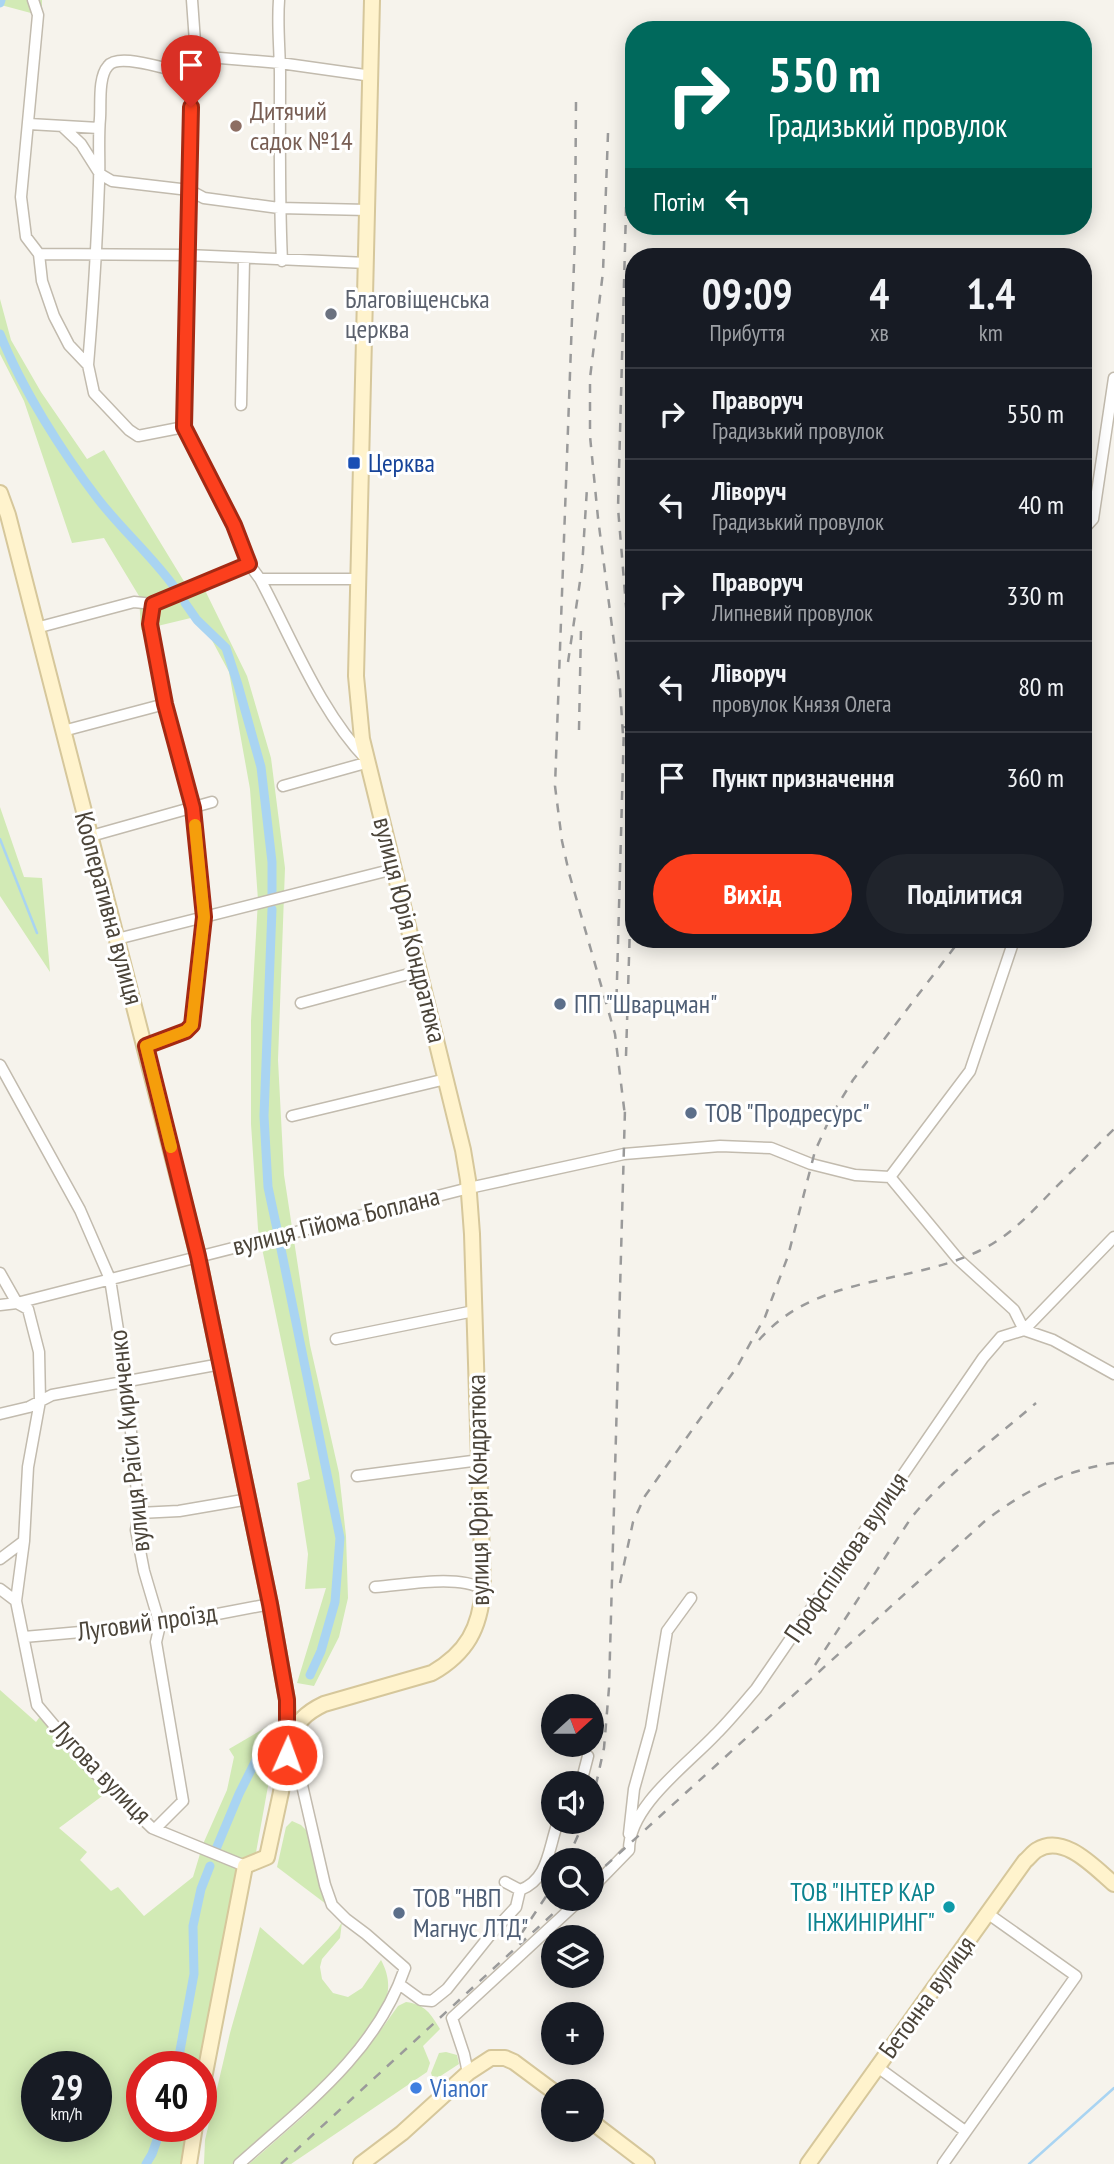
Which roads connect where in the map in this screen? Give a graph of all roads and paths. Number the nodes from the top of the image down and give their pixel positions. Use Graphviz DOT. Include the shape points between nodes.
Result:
graph roads {
  1 [pos="33,0"];
  2 [pos="192,0"];
  3 [pos="279,0"];
  4 [pos="372,0"];
  5 [pos="196,56"];
  6 [pos="280,63"];
  7 [pos="372,76"];
  8 [pos="192,79"];
  9 [pos="29,124"];
  10 [pos="62,126"];
  11 [pos="99,128"];
  12 [pos="100,174"];
  13 [pos="189,190"];
  14 [pos="279,208"];
  15 [pos="368,210"];
  16 [pos="96,253"];
  17 [pos="39,254"];
  18 [pos="187,255"];
  19 [pos="244,259"];
  20 [pos="282,261"];
  21 [pos="367,263"];
  22 [pos="88,365"];
  23 [pos="1114,378"];
  24 [pos="242,405"];
  25 [pos="184,427"];
  26 [pos="0,493"];
  27 [pos="1092,520"];
  28 [pos="249,564"];
  29 [pos="260,579"];
  30 [pos="358,579"];
  31 [pos="153,604"];
  32 [pos="36,628"];
  33 [pos="165,704"];
  34 [pos="63,731"];
  35 [pos="369,762"];
  36 [pos="283,786"];
  37 [pos="212,802"];
  38 [pos="193,808"];
  39 [pos="91,836"];
  40 [pos="394,869"];
  41 [pos="204,917"];
  42 [pos="117,939"];
  43 [pos="1011,948"];
  44 [pos="420,971"];
  45 [pos="301,1003"];
  46 [pos="146,1046"];
  47 [pos="0,1065"];
  48 [pos="446,1079"];
  49 [pos="292,1116"];
  50 [pos="890,1177"];
  51 [pos="469,1188"];
  52 [pos="1114,1237"];
  53 [pos="198,1256"];
  54 [pos="0,1273"];
  55 [pos="110,1279"];
  56 [pos="17,1303"];
  57 [pos="0,1305"];
  58 [pos="474,1311"];
  59 [pos="1024,1330"];
  60 [pos="335,1339"];
  61 [pos="221,1364"];
  62 [pos="1114,1374"];
  63 [pos="127,1381"];
  64 [pos="40,1401"];
  65 [pos="0,1414"];
  66 [pos="480,1460"];
  67 [pos="356,1476"];
  68 [pos="249,1499"];
  69 [pos="139,1513"];
  70 [pos="24,1541"];
  71 [pos="0,1559"];
  72 [pos="375,1587"];
  73 [pos="483,1589"];
  74 [pos="0,1590"];
  75 [pos="691,1598"];
  76 [pos="16,1601"];
  77 [pos="270,1604"];
  78 [pos="160,1625"];
  79 [pos="24,1637"];
  80 [pos="287,1700"];
  81 [pos="312,1710"];
  82 [pos="288,1748"];
  83 [pos="155,1829"];
  84 [pos="554,1834"];
  85 [pos="628,1838"];
  86 [pos="245,1866"];
  87 [pos="604,1876"];
  88 [pos="505,1882"];
  89 [pos="1114,1884"];
  90 [pos="520,1890"];
  91 [pos="568,1911"];
  92 [pos="987,1913"];
  93 [pos="399,1984"];
  94 [pos="209,2051"];
  95 [pos="876,2066"];
  96 [pos="468,2073"];
  97 [pos="541,2082"];
  98 [pos="604,2131"];
  99 [pos="965,2131"];
  100 [pos="193,2142"];
  101 [pos="190,2164"];
  102 [pos="239,2164"];
  103 [pos="361,2164"];
  104 [pos="647,2164"];
  105 [pos="808,2164"];
  106 [pos="943,2164"];
  1 -- 9 [label="street" via="38,15"];
  2 -- 5 [label="street"];
  3 -- 6 [label="street"];
  4 -- 7 [label="street, вулиця Юрія Кондратюка"];
  5 -- 6 [label="street"];
  5 -- 8 [label="street"];
  6 -- 7 [label="street"];
  6 -- 14 [label="street"];
  7 -- 15 [label="street, вулиця Юрія Кондратюка"];
  8 -- 11 [label="street" via="143,62 114,61 103,79"];
  8 -- 13 [label="street"];
  9 -- 10 [label="street"];
  9 -- 17 [label="street" via="21,197 26,237"];
  10 -- 11 [label="street"];
  10 -- 12 [label="street" via="82,144"];
  11 -- 12 [label="street"];
  12 -- 13 [label="street" via="112,181"];
  12 -- 16 [label="street"];
  13 -- 14 [label="street" via="204,198"];
  13 -- 18 [label="street"];
  14 -- 15 [label="street"];
  14 -- 20 [label="street"];
  15 -- 21 [label="street, вулиця Юрія Кондратюка"];
  16 -- 17 [label="street"];
  16 -- 18 [label="street"];
  16 -- 22 [label="street"];
  17 -- 22 [label="street" via="54,316 69,345"];
  18 -- 19 [label="street"];
  18 -- 25 [label="street"];
  19 -- 20 [label="street"];
  19 -- 24 [label="street"];
  20 -- 21 [label="street"];
  21 -- 30 [label="street, вулиця Юрія Кондратюка"];
  22 -- 25 [label="street" via="94,393 138,436"];
  23 -- 27 [label="street"];
  25 -- 28 [label="street"];
  26 -- 32 [label="street, Кооперативна вулиця"];
  28 -- 29 [label="street"];
  28 -- 31 [label="street"];
  29 -- 30 [label="street"];
  29 -- 35 [label="street" via="331,715"];
  30 -- 35 [label="street, вулиця Юрія Кондратюка" via="356,676"];
  31 -- 32 [label="street" via="134,602"];
  31 -- 33 [label="street" via="150,624"];
  32 -- 34 [label="street, Кооперативна вулиця"];
  33 -- 34 [label="street"];
  33 -- 38 [label="street"];
  34 -- 39 [label="street, Кооперативна вулиця"];
  35 -- 36 [label="street"];
  35 -- 40 [label="street, вулиця Юрія Кондратюка"];
  37 -- 38 [label="street"];
  38 -- 39 [label="street"];
  38 -- 41 [label="street"];
  39 -- 42 [label="street, Кооперативна вулиця"];
  40 -- 41 [label="street"];
  40 -- 44 [label="street, вулиця Юрія Кондратюка"];
  41 -- 42 [label="street"];
  41 -- 46 [label="street" via="192,1025"];
  42 -- 46 [label="street, Кооперативна вулиця"];
  43 -- 50 [label="street" via="970,1072"];
  44 -- 45 [label="street"];
  44 -- 48 [label="street, вулиця Юрія Кондратюка"];
  46 -- 53 [label="street, Кооперативна вулиця"];
  47 -- 55 [label="street, вулиця Раїси Кириченко" via="80,1210"];
  48 -- 49 [label="street"];
  48 -- 51 [label="street, вулиця Юрія Кондратюка"];
  50 -- 51 [label="street, вулиця Гійома Боплана" via="811,1164 771,1148 720,1146 624,1154"];
  50 -- 59 [label="street" via="958,1259 1014,1310"];
  51 -- 53 [label="street, вулиця Гійома Боплана"];
  51 -- 58 [label="street, вулиця Юрія Кондратюка"];
  52 -- 59 [label="street, Профспілкова вулиця"];
  53 -- 55 [label="street, вулиця Гійома Боплана"];
  53 -- 61 [label="street, Кооперативна вулиця"];
  54 -- 56 [label="street"];
  55 -- 56 [label="street, вулиця Гійома Боплана"];
  55 -- 63 [label="street, вулиця Раїси Кириченко"];
  56 -- 57 [label="street, вулиця Гійома Боплана"];
  56 -- 64 [label="street" via="28,1309 39,1352"];
  58 -- 60 [label="street"];
  58 -- 66 [label="street, вулиця Юрія Кондратюка"];
  59 -- 62 [label="street" via="1053,1340"];
  59 -- 85 [label="street, Профспілкова вулиця" via="1001,1337 983,1358 756,1689 653,1797"];
  61 -- 63 [label="street"];
  61 -- 68 [label="street, Кооперативна вулиця"];
  63 -- 64 [label="street"];
  63 -- 69 [label="street, вулиця Раїси Кириченко"];
  64 -- 65 [label="street"];
  64 -- 70 [label="street" via="28,1467"];
  66 -- 67 [label="street"];
  66 -- 73 [label="street, вулиця Юрія Кондратюка"];
  68 -- 69 [label="street"];
  68 -- 77 [label="street, Кооперативна вулиця"];
  69 -- 78 [label="street, вулиця Раїси Кириченко" via="136,1530"];
  70 -- 71 [label="street"];
  70 -- 76 [label="street"];
  72 -- 73 [label="street" via="457,1581"];
  73 -- 81 [label="street, вулиця Юрія Кондратюка" via="481,1614 470,1639 444,1666"];
  74 -- 76 [label="street"];
  75 -- 85 [label="street" via="667,1631"];
  76 -- 79 [label="street, Лугова вулиця"];
  77 -- 78 [label="street, Луговий проїзд"];
  77 -- 80 [label="street, Кооперативна вулиця"];
  78 -- 79 [label="street, Луговий проїзд"];
  78 -- 83 [label="street, вулиця Раїси Кириченко" via="156,1642 183,1801"];
  79 -- 83 [label="street, Лугова вулиця" via="37,1704 90,1768"];
  80 -- 81 [label="street"];
  80 -- 82 [label="street, Кооперативна вулиця"];
  81 -- 82 [label="street" via="296,1725"];
  82 -- 86 [label="street, Кооперативна вулиця" via="267,1857"];
  82 -- 93 [label="street" via="299,1772 332,1905 405,1968"];
  83 -- 86 [label="street, Лугова вулиця"];
  84 -- 90 [label="street" via="542,1875"];
  85 -- 87 [label="street, Профспілкова вулиця" via="629,1850"];
  86 -- 94 [label="street"];
  88 -- 90 [label="street"];
  89 -- 92 [label="street, Бетонна вулиця" via="1077,1854 1057,1845 1037,1850 1025,1861"];
  90 -- 93 [label="street" via="516,1907 432,2001 421,2000"];
  91 -- 96 [label="street" via="452,2018"];
  92 -- 95 [label="street, Бетонна вулиця"];
  92 -- 99 [label="street" via="1076,1976"];
  93 -- 102 [label="street" via="376,2030 341,2071"];
  95 -- 99 [label="street"];
  95 -- 105 [label="street, Бетонна вулиця"];
  96 -- 97 [label="street" via="491,2058 505,2058"];
  96 -- 103 [label="street"];
  98 -- 104 [label="street"];
  99 -- 106 [label="street"];
  100 -- 101 [label="street"];
}
